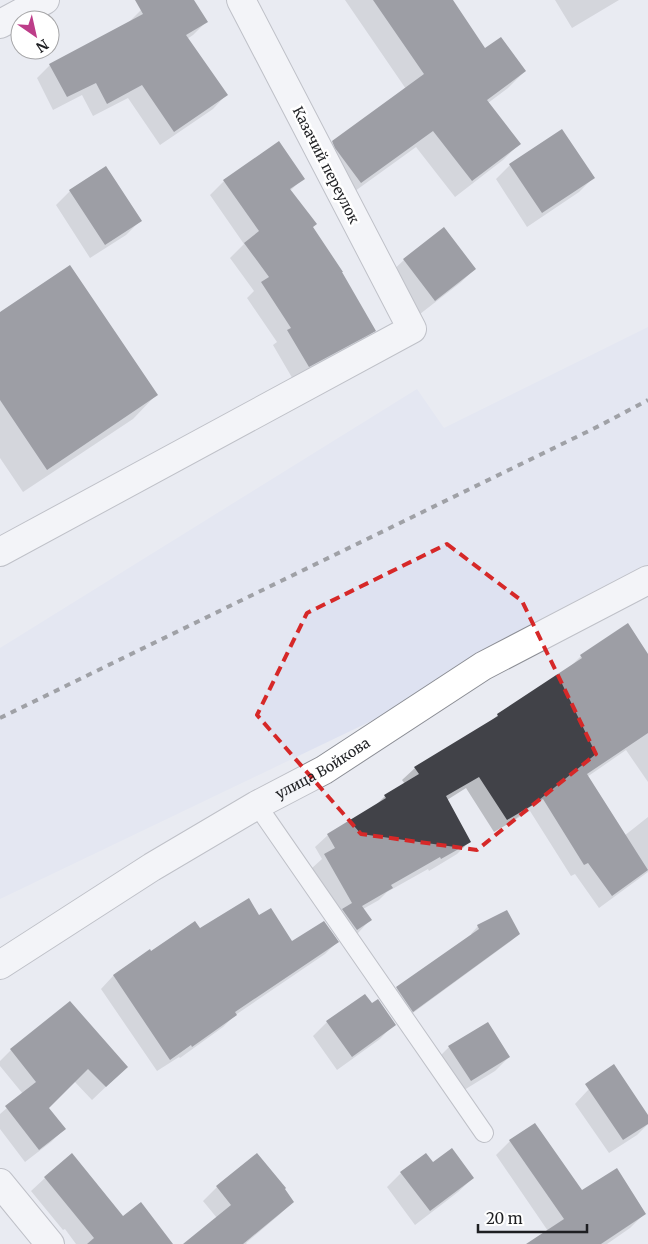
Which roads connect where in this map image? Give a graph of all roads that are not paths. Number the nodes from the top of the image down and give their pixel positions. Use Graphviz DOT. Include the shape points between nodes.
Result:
graph roads {
  1 [pos="45,0"];
  2 [pos="241,0"];
  3 [pos="0,24"];
  4 [pos="0,552"];
  5 [pos="648,580"];
  6 [pos="257,805"];
  7 [pos="0,965"];
  8 [pos="484,1133"];
  9 [pos="0,1183"];
  10 [pos="50,1244"];
  1 -- 3 [label="street"];
  2 -- 4 [label="street, Казачий переулок" via="412,329"];
  5 -- 6 [label="street, улица Войкова" via="483,666 324,770"];
  6 -- 7 [label="street, улица Войкова" via="152,867"];
  6 -- 8 [label="lane"];
  9 -- 10 [label="street"];
}
